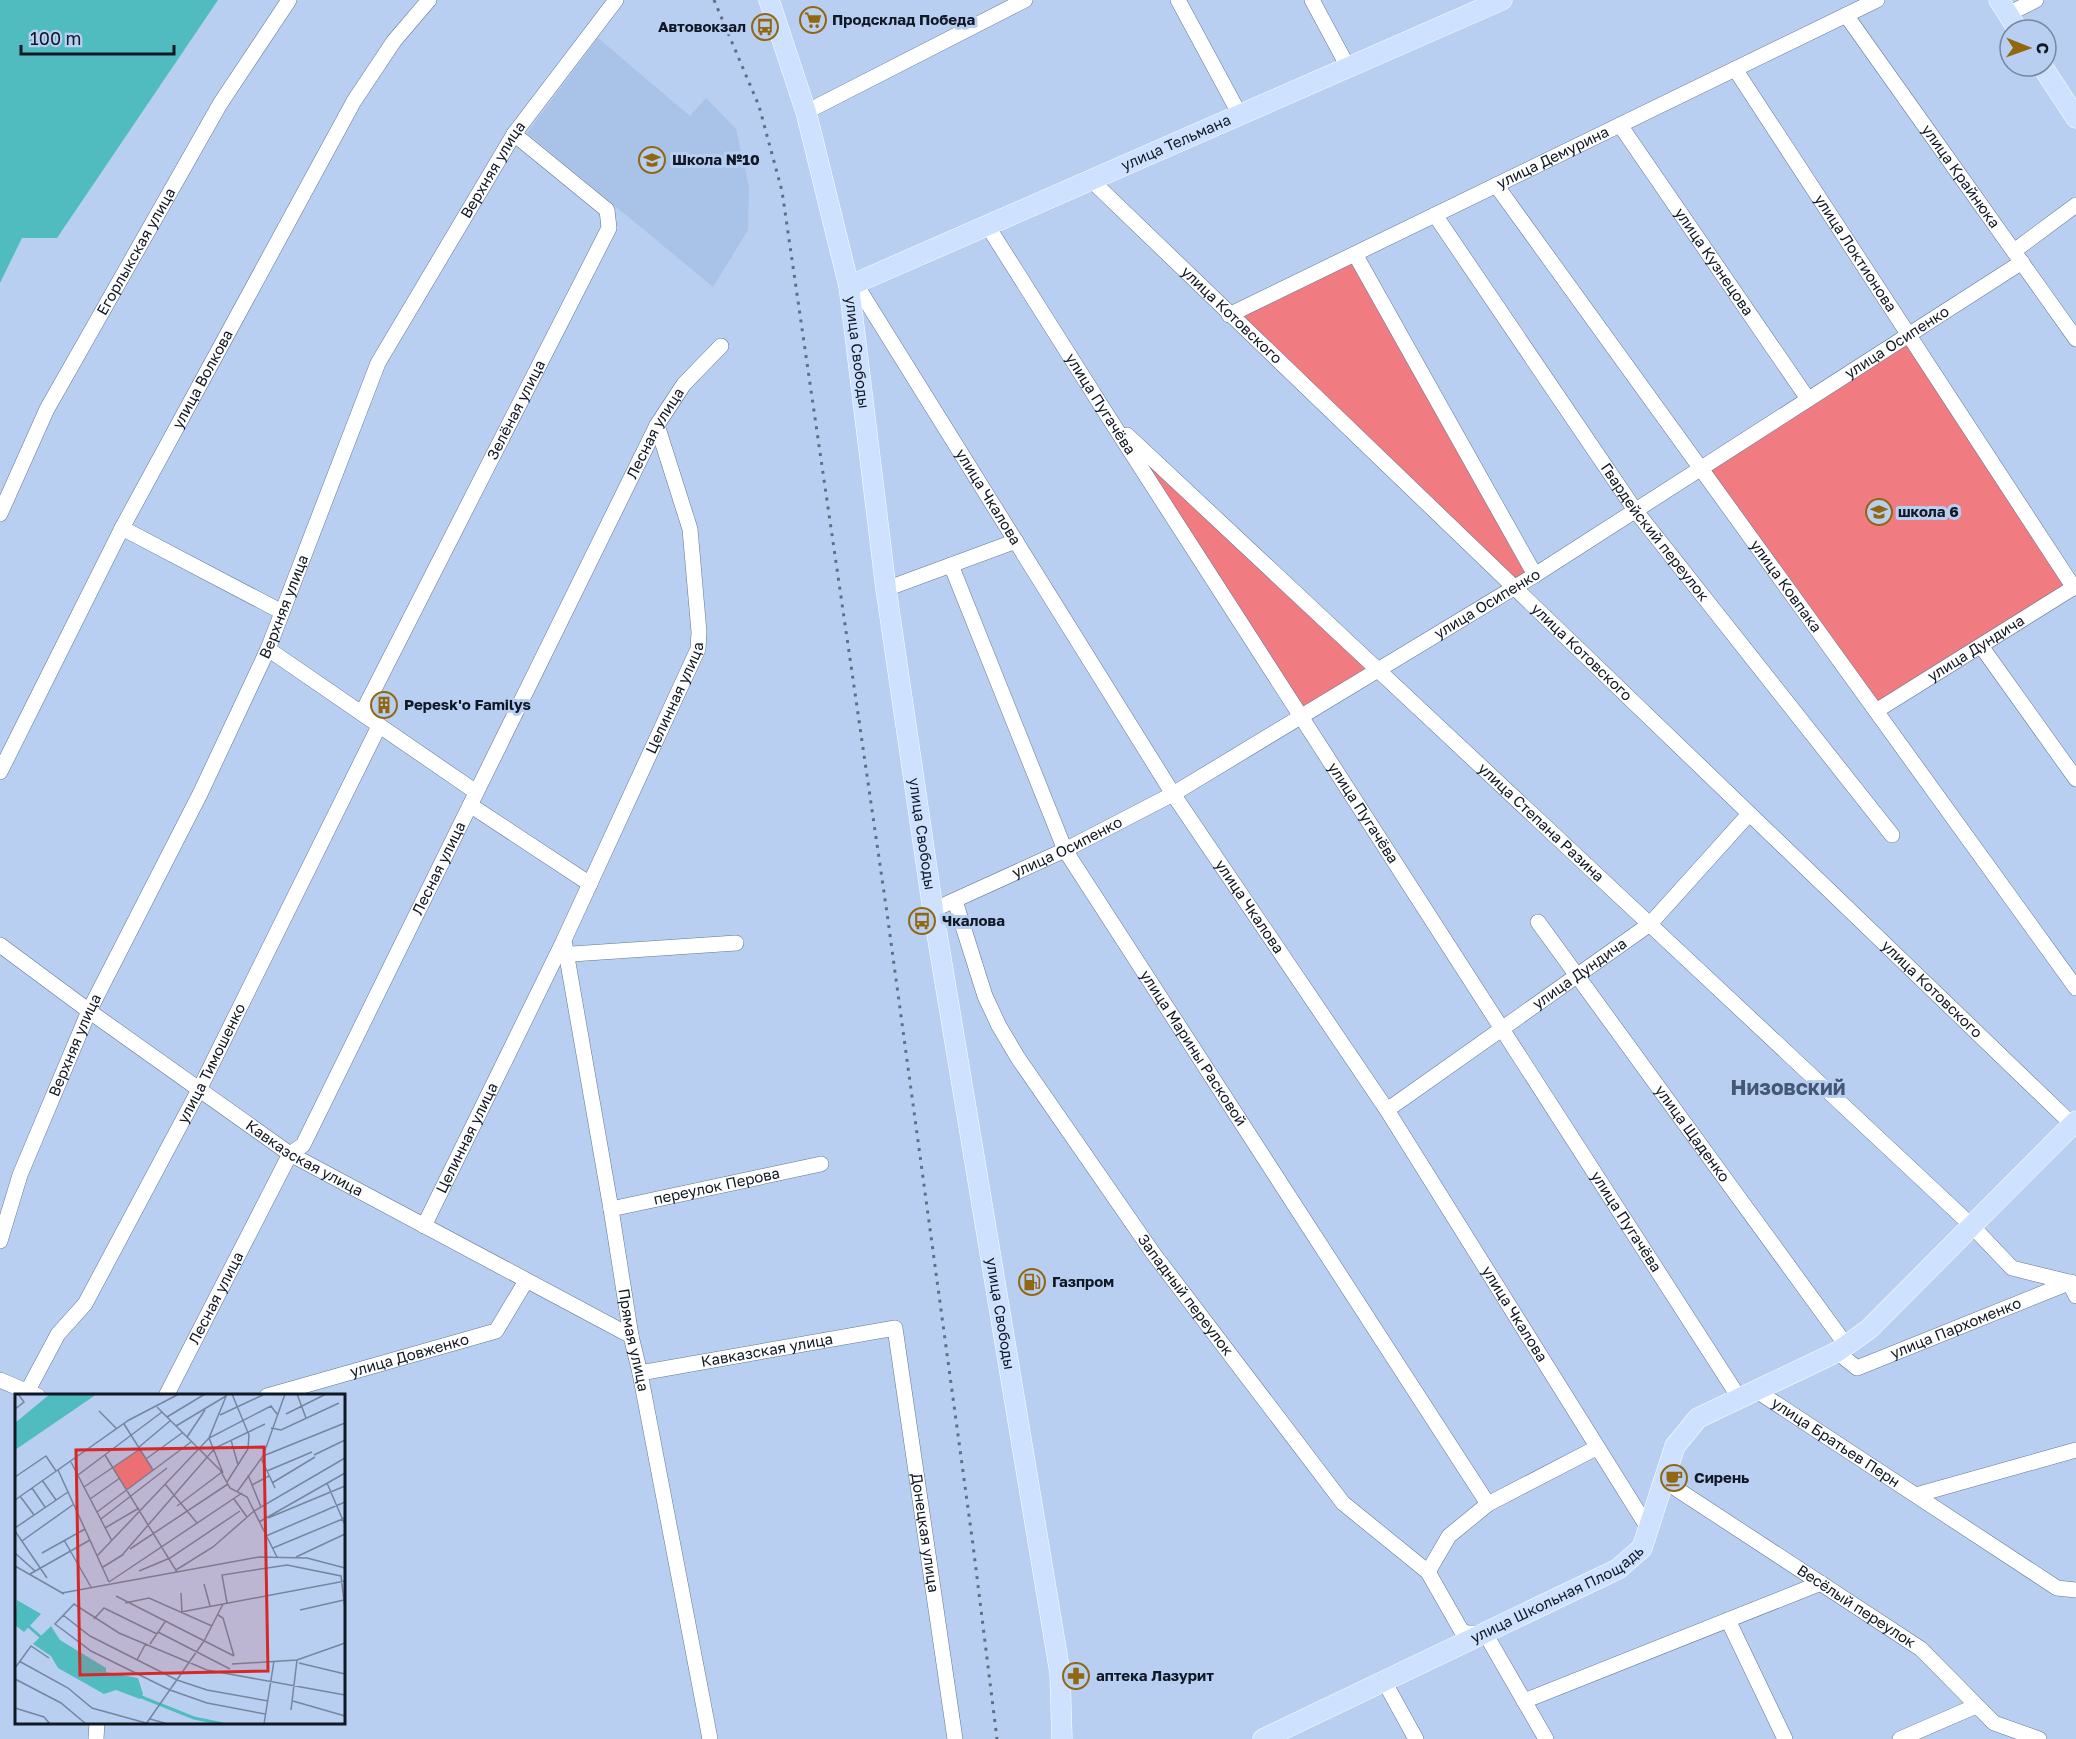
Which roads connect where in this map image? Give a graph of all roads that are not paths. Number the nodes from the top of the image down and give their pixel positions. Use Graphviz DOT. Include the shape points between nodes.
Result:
graph roads {
  1 [pos="289,0"];
  2 [pos="429,0"];
  3 [pos="616,0"];
  4 [pos="762,0"];
  5 [pos="769,0"];
  6 [pos="1026,0"];
  7 [pos="1178,0"];
  8 [pos="1312,0"];
  9 [pos="1502,0"];
  10 [pos="1877,0"];
  11 [pos="2036,0"];
  12 [pos="1846,15"];
  13 [pos="2008,15"];
  14 [pos="782,40"];
  15 [pos="1348,67"];
  16 [pos="1735,69"];
  17 [pos="2050,78"];
  18 [pos="806,112"];
  19 [pos="1240,115"];
  20 [pos="2076,118"];
  21 [pos="1620,125"];
  22 [pos="514,134"];
  23 [pos="1091,180"];
  24 [pos="1496,185"];
  25 [pos="2076,205"];
  26 [pos="1435,215"];
  27 [pos="987,225"];
  28 [pos="1354,254"];
  29 [pos="2018,257"];
  30 [pos="852,285"];
  31 [pos="1229,315"];
  32 [pos="1909,335"];
  33 [pos="2076,339"];
  34 [pos="721,346"];
  35 [pos="1808,399"];
  36 [pos="1109,418"];
  37 [pos="657,425"];
  38 [pos="1700,468"];
  39 [pos="1635,510"];
  40 [pos="0,514"];
  41 [pos="122,528"];
  42 [pos="1016,541"];
  43 [pos="951,565"];
  44 [pos="1535,575"];
  45 [pos="1513,587"];
  46 [pos="2075,587"];
  47 [pos="886,589"];
  48 [pos="282,612"];
  49 [pos="1981,646"];
  50 [pos="268,650"];
  51 [pos="1378,668"];
  52 [pos="1876,711"];
  53 [pos="362,713"];
  54 [pos="1300,716"];
  55 [pos="379,726"];
  56 [pos="0,772"];
  57 [pos="2076,779"];
  58 [pos="1173,794"];
  59 [pos="473,799"];
  60 [pos="1749,814"];
  61 [pos="1892,835"];
  62 [pos="1065,850"];
  63 [pos="590,884"];
  64 [pos="955,901"];
  65 [pos="933,910"];
  66 [pos="1538,922"];
  67 [pos="1650,924"];
  68 [pos="736,943"];
  69 [pos="0,945"];
  70 [pos="562,950"];
  71 [pos="1578,976"];
  72 [pos="2076,988"];
  73 [pos="89,1011"];
  74 [pos="1502,1030"];
  75 [pos="200,1088"];
  76 [pos="1387,1110"];
  77 [pos="2075,1124"];
  78 [pos="290,1154"];
  79 [pos="821,1164"];
  80 [pos="611,1209"];
  81 [pos="424,1226"];
  82 [pos="1972,1226"];
  83 [pos="0,1241"];
  84 [pos="526,1281"];
  85 [pos="2074,1286"];
  86 [pos="895,1328"];
  87 [pos="631,1336"];
  88 [pos="1841,1349"];
  89 [pos="640,1373"];
  90 [pos="0,1380"];
  91 [pos="32,1394"];
  92 [pos="167,1394"];
  93 [pos="271,1394"];
  94 [pos="1748,1395"];
  95 [pos="1596,1448"];
  96 [pos="2076,1450"];
  97 [pos="1663,1480"];
  98 [pos="1916,1495"];
  99 [pos="1488,1504"];
  100 [pos="1648,1528"];
  101 [pos="1428,1572"];
  102 [pos="1821,1583"];
  103 [pos="2076,1590"];
  104 [pos="1728,1620"];
  105 [pos="1485,1633"];
  106 [pos="1384,1681"];
  107 [pos="1524,1701"];
  108 [pos="1976,1706"];
  109 [pos="1994,1723"];
  110 [pos="97,1724"];
  111 [pos="96,1739"];
  112 [pos="711,1739"];
  113 [pos="955,1739"];
  114 [pos="1062,1739"];
  115 [pos="1263,1739"];
  116 [pos="1416,1739"];
  117 [pos="1546,1739"];
  118 [pos="1785,1739"];
  119 [pos="1900,1739"];
  120 [pos="2000,1739"];
  121 [pos="2039,1739"];
  1 -- 40 [label="street, Егорлыкская улица" via="220,104 47,409"];
  2 -- 41 [label="street, улица Волкова" via="394,41 354,101"];
  3 -- 22 [label="street, Верхняя улица"];
  4 -- 14 [label="main road"];
  5 -- 14 [label="main road"];
  6 -- 18 [label="street"];
  7 -- 19 [label="street"];
  8 -- 15 [label="street"];
  9 -- 15 [label="main road, улица Тельмана"];
  10 -- 12 [label="street, улица Демурина"];
  11 -- 13 [label="street"];
  12 -- 16 [label="street, улица Демурина"];
  12 -- 29 [label="street, улица Крайнюка"];
  14 -- 18 [label="main road, улица Свободы"];
  15 -- 19 [label="main road, улица Тельмана"];
  16 -- 21 [label="street, улица Демурина"];
  16 -- 32 [label="street, улица Локтионова"];
  17 -- 20 [label="main road"];
  18 -- 30 [label="main road, улица Свободы"];
  19 -- 23 [label="main road, улица Тельмана"];
  21 -- 24 [label="street, улица Демурина"];
  21 -- 35 [label="street, улица Кузнецова"];
  22 -- 48 [label="street, Верхняя улица" via="378,363"];
  22 -- 53 [label="street, Зелёная улица" via="607,210 609,228"];
  23 -- 27 [label="main road, улица Тельмана"];
  23 -- 31 [label="street, улица Котовского"];
  24 -- 26 [label="street, улица Демурина"];
  24 -- 38 [label="street, улица Ковпака"];
  25 -- 29 [label="street, улица Осипенко"];
  26 -- 28 [label="street, улица Демурина"];
  26 -- 39 [label="street, Гвардейский переулок"];
  27 -- 30 [label="main road, улица Тельмана"];
  27 -- 36 [label="street, улица Пугачёва"];
  28 -- 31 [label="street, улица Демурина"];
  28 -- 44 [label="street"];
  29 -- 32 [label="street, улица Осипенко"];
  29 -- 33 [label="street, улица Крайнюка"];
  30 -- 42 [label="street, улица Чкалова"];
  30 -- 47 [label="main road, улица Свободы"];
  31 -- 45 [label="street, улица Котовского"];
  32 -- 35 [label="street, улица Осипенко"];
  32 -- 46 [label="street, улица Локтионова"];
  34 -- 37 [label="street, Лесная улица" via="684,384"];
  35 -- 38 [label="street, улица Осипенко"];
  36 -- 51 [label="street, улица Степана Разина"];
  36 -- 54 [label="street, улица Пугачёва"];
  37 -- 59 [label="street, Лесная улица"];
  37 -- 63 [label="street, Целинная улица" via="690,529 698,649"];
  38 -- 39 [label="street, улица Осипенко"];
  38 -- 52 [label="street, улица Ковпака"];
  39 -- 44 [label="street, улица Осипенко"];
  39 -- 61 [label="street, Гвардейский переулок"];
  41 -- 48 [label="street"];
  41 -- 56 [label="street, улица Волкова"];
  42 -- 43 [label="street"];
  42 -- 58 [label="street, улица Чкалова"];
  43 -- 47 [label="street"];
  43 -- 62 [label="street, улица Марины Расковой"];
  44 -- 45 [label="street, улица Осипенко"];
  45 -- 51 [label="street, улица Осипенко"];
  45 -- 60 [label="street, улица Котовского"];
  46 -- 49 [label="street, улица Дундича"];
  47 -- 65 [label="main road, улица Свободы"];
  48 -- 50 [label="street, Верхняя улица"];
  49 -- 52 [label="street, улица Дундича"];
  49 -- 57 [label="street"];
  50 -- 53 [label="street"];
  50 -- 73 [label="street, Верхняя улица" via="200,794"];
  51 -- 54 [label="street, улица Осипенко"];
  51 -- 67 [label="street, улица Степана Разина"];
  52 -- 72 [label="street, улица Ковпака"];
  53 -- 55 [label="street"];
  54 -- 58 [label="street, улица Осипенко"];
  54 -- 74 [label="street, улица Пугачёва"];
  55 -- 59 [label="street"];
  55 -- 75 [label="street, улица Тимошенко"];
  58 -- 62 [label="street, улица Осипенко"];
  58 -- 76 [label="street, улица Чкалова"];
  59 -- 63 [label="street"];
  59 -- 78 [label="street, Лесная улица" via="303,1144"];
  60 -- 67 [label="street, улица Дундича"];
  60 -- 77 [label="street, улица Котовского"];
  62 -- 64 [label="street, улица Осипенко"];
  62 -- 99 [label="street, улица Марины Расковой"];
  63 -- 70 [label="street, Целинная улица"];
  64 -- 65 [label="street, улица Осипенко"];
  64 -- 101 [label="street, Западный переулок" via="985,996 999,1026 1154,1253 1343,1503"];
  65 -- 114 [label="main road, улица Свободы" via="1060,1673"];
  66 -- 71 [label="street, улица Щаденко"];
  67 -- 71 [label="street, улица Дундича"];
  67 -- 82 [label="street, улица Степана Разина"];
  68 -- 70 [label="street"];
  69 -- 73 [label="street, Кавказская улица"];
  70 -- 80 [label="street, Прямая улица"];
  70 -- 81 [label="street, Целинная улица"];
  71 -- 74 [label="street, улица Дундича"];
  71 -- 88 [label="street, улица Щаденко"];
  73 -- 75 [label="street, Кавказская улица"];
  73 -- 83 [label="street, Верхняя улица" via="20,1175"];
  74 -- 76 [label="street, улица Дундича"];
  74 -- 94 [label="street, улица Пугачёва"];
  75 -- 78 [label="street, Кавказская улица"];
  75 -- 91 [label="street, улица Тимошенко" via="85,1304 57,1334"];
  76 -- 95 [label="street, улица Чкалова"];
  77 -- 82 [label="main road, улица Школьная Площадь"];
  78 -- 81 [label="street, Кавказская улица"];
  78 -- 92 [label="street, Лесная улица"];
  79 -- 80 [label="street, переулок Перова"];
  80 -- 87 [label="street, Прямая улица"];
  81 -- 84 [label="street, Кавказская улица"];
  82 -- 85 [label="street, улица Степана Разина" via="2012,1268"];
  82 -- 88 [label="main road, улица Школьная Площадь" via="1869,1329"];
  84 -- 87 [label="street, Кавказская улица"];
  84 -- 93 [label="street, улица Довженко" via="496,1331"];
  85 -- 88 [label="street, улица Пархоменко" via="1857,1368"];
  86 -- 89 [label="street, Кавказская улица"];
  86 -- 113 [label="street, Донецкая улица"];
  87 -- 89 [label="street, Прямая улица"];
  88 -- 94 [label="main road, улица Школьная Площадь"];
  89 -- 112 [label="street, Прямая улица"];
  90 -- 91 [label="street"];
  94 -- 97 [label="main road, улица Школьная Площадь" via="1698,1418 1675,1446"];
  94 -- 98 [label="street, улица Братьев Перн"];
  95 -- 99 [label="street"];
  95 -- 100 [label="street, улица Чкалова"];
  96 -- 98 [label="street, улица Братьев Перн"];
  97 -- 100 [label="main road, улица Школьная Площадь"];
  97 -- 102 [label="street, Весёлый переулок"];
  98 -- 103 [label="street, улица Братьев Перн" via="2057,1588"];
  99 -- 101 [label="street" via="1449,1536"];
  100 -- 105 [label="main road, улица Школьная Площадь" via="1642,1548 1617,1569"];
  101 -- 105 [label="street, Западный переулок" via="1461,1630"];
  102 -- 104 [label="street"];
  102 -- 108 [label="street, Весёлый переулок" via="1921,1649"];
  104 -- 107 [label="street"];
  104 -- 118 [label="street"];
  105 -- 106 [label="main road, улица Школьная Площадь"];
  105 -- 107 [label="street"];
  106 -- 115 [label="main road, улица Школьная Площадь"];
  106 -- 116 [label="street"];
  107 -- 117 [label="street"];
  108 -- 109 [label="street, Весёлый переулок"];
  108 -- 119 [label="street"];
  109 -- 120 [label="street"];
  109 -- 121 [label="street, Весёлый переулок"];
  110 -- 111 [label="street"];
}
